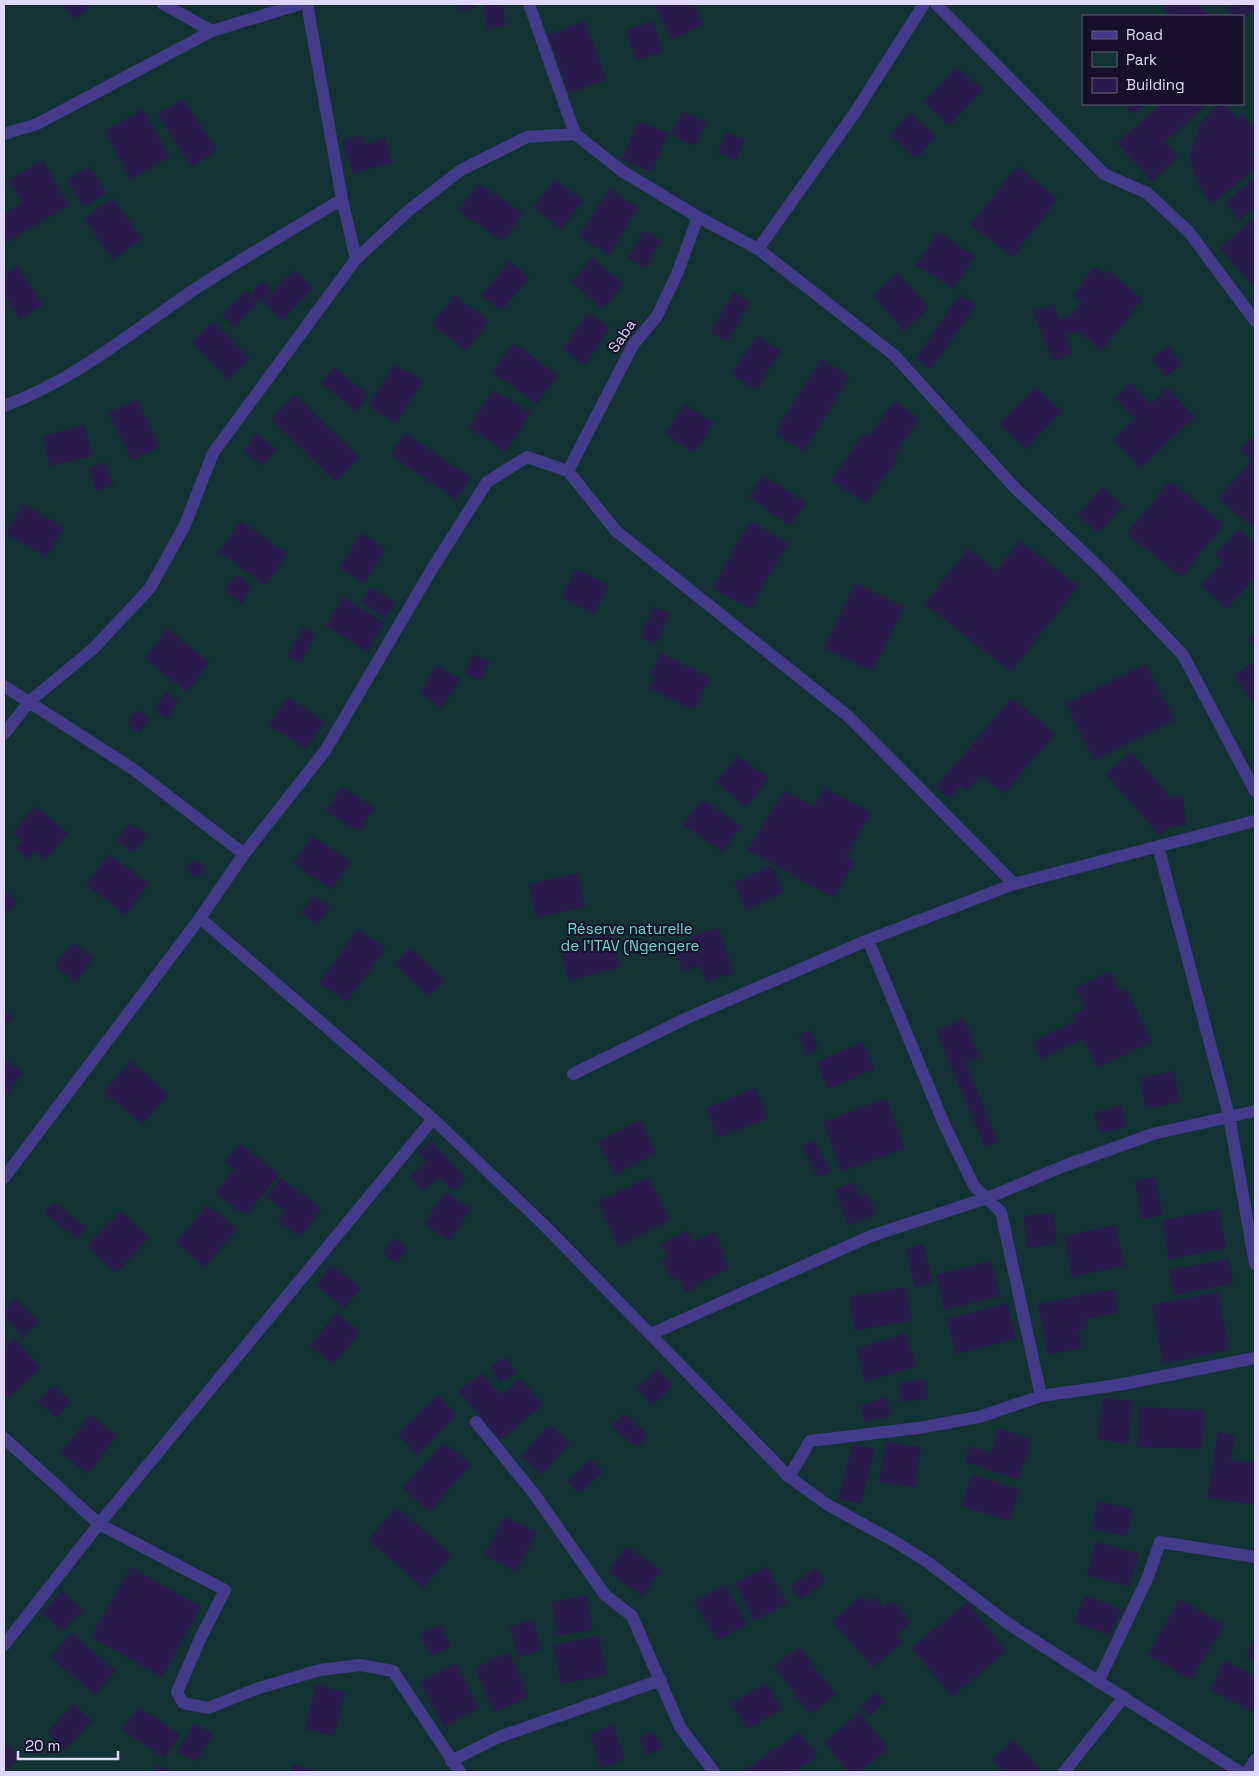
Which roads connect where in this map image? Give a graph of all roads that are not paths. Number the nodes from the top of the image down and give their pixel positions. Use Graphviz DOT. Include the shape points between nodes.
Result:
graph roads {
  1 [pos="163,4"];
  2 [pos="300,4"];
  3 [pos="307,4"];
  4 [pos="529,4"];
  5 [pos="924,4"];
  6 [pos="936,4"];
  7 [pos="212,30"];
  8 [pos="4,134"];
  9 [pos="575,134"];
  10 [pos="342,200"];
  11 [pos="698,217"];
  12 [pos="758,249"];
  13 [pos="356,259"];
  14 [pos="1255,321"];
  15 [pos="4,406"];
  16 [pos="568,471"];
  17 [pos="4,686"];
  18 [pos="30,701"];
  19 [pos="4,734"];
  20 [pos="1255,791"];
  21 [pos="1255,821"];
  22 [pos="1158,846"];
  23 [pos="244,854"];
  24 [pos="1014,884"];
  25 [pos="200,918"];
  26 [pos="868,940"];
  27 [pos="573,1074"];
  28 [pos="1255,1111"];
  29 [pos="1230,1116"];
  30 [pos="433,1119"];
  31 [pos="4,1178"];
  32 [pos="987,1198"];
  33 [pos="1255,1264"];
  34 [pos="651,1334"];
  35 [pos="1255,1358"];
  36 [pos="1041,1396"];
  37 [pos="476,1422"];
  38 [pos="4,1438"];
  39 [pos="789,1477"];
  40 [pos="99,1524"];
  41 [pos="1255,1557"];
  42 [pos="4,1645"];
  43 [pos="661,1680"];
  44 [pos="1098,1682"];
  45 [pos="1124,1697"];
  46 [pos="451,1760"];
  47 [pos="1255,1760"];
  48 [pos="460,1772"];
  49 [pos="714,1772"];
  50 [pos="1064,1772"];
  51 [pos="1240,1772"];
  52 [pos="1247,1772"];
  1 -- 7 [label="street"];
  2 -- 7 [label="street"];
  3 -- 10 [label="street"];
  4 -- 9 [label="street"];
  5 -- 12 [label="street" via="859,106"];
  6 -- 14 [label="street" via="1104,174 1147,193 1189,232"];
  7 -- 8 [label="street" via="37,124"];
  9 -- 11 [label="street" via="622,171"];
  9 -- 13 [label="street" via="527,137 461,170 408,211"];
  10 -- 13 [label="street"];
  10 -- 15 [label="street" via="194,290 102,354 32,395"];
  11 -- 12 [label="street"];
  11 -- 16 [label="street, Saba" via="657,316 633,345"];
  12 -- 20 [label="street" via="894,355 1015,488 1102,570 1183,656"];
  13 -- 18 [label="street" via="213,453 185,525 150,588 94,648"];
  16 -- 23 [label="street" via="526,458 487,482 325,751"];
  16 -- 24 [label="street" via="616,531 849,717"];
  17 -- 18 [label="street"];
  18 -- 19 [label="street"];
  18 -- 23 [label="street" via="133,769"];
  21 -- 22 [label="street"];
  22 -- 24 [label="street"];
  22 -- 29 [label="street"];
  23 -- 25 [label="street"];
  24 -- 26 [label="street"];
  25 -- 30 [label="street"];
  25 -- 31 [label="street"];
  26 -- 27 [label="street" via="687,1018"];
  26 -- 32 [label="street" via="944,1124 974,1186"];
  28 -- 29 [label="street"];
  29 -- 32 [label="street" via="1153,1134"];
  29 -- 33 [label="street"];
  30 -- 34 [label="street"];
  30 -- 40 [label="street"];
  32 -- 34 [label="street" via="871,1236"];
  32 -- 36 [label="street" via="1000,1212"];
  34 -- 39 [label="street"];
  35 -- 36 [label="street" via="1118,1385"];
  36 -- 39 [label="street" via="979,1417 810,1441"];
  37 -- 43 [label="street" via="535,1495 605,1595 632,1616"];
  38 -- 40 [label="street"];
  39 -- 44 [label="street" via="828,1505 926,1561 1010,1625"];
  40 -- 42 [label="street"];
  40 -- 46 [label="street" via="225,1590 177,1692 183,1703 208,1708 259,1688 320,1670 360,1665 393,1671"];
  41 -- 44 [label="street" via="1160,1542 1148,1577"];
  43 -- 46 [label="street" via="499,1737"];
  43 -- 49 [label="street" via="680,1728"];
  44 -- 45 [label="street"];
  45 -- 50 [label="street"];
  45 -- 51 [label="street"];
  46 -- 48 [label="street"];
  47 -- 52 [label="street"];
}
